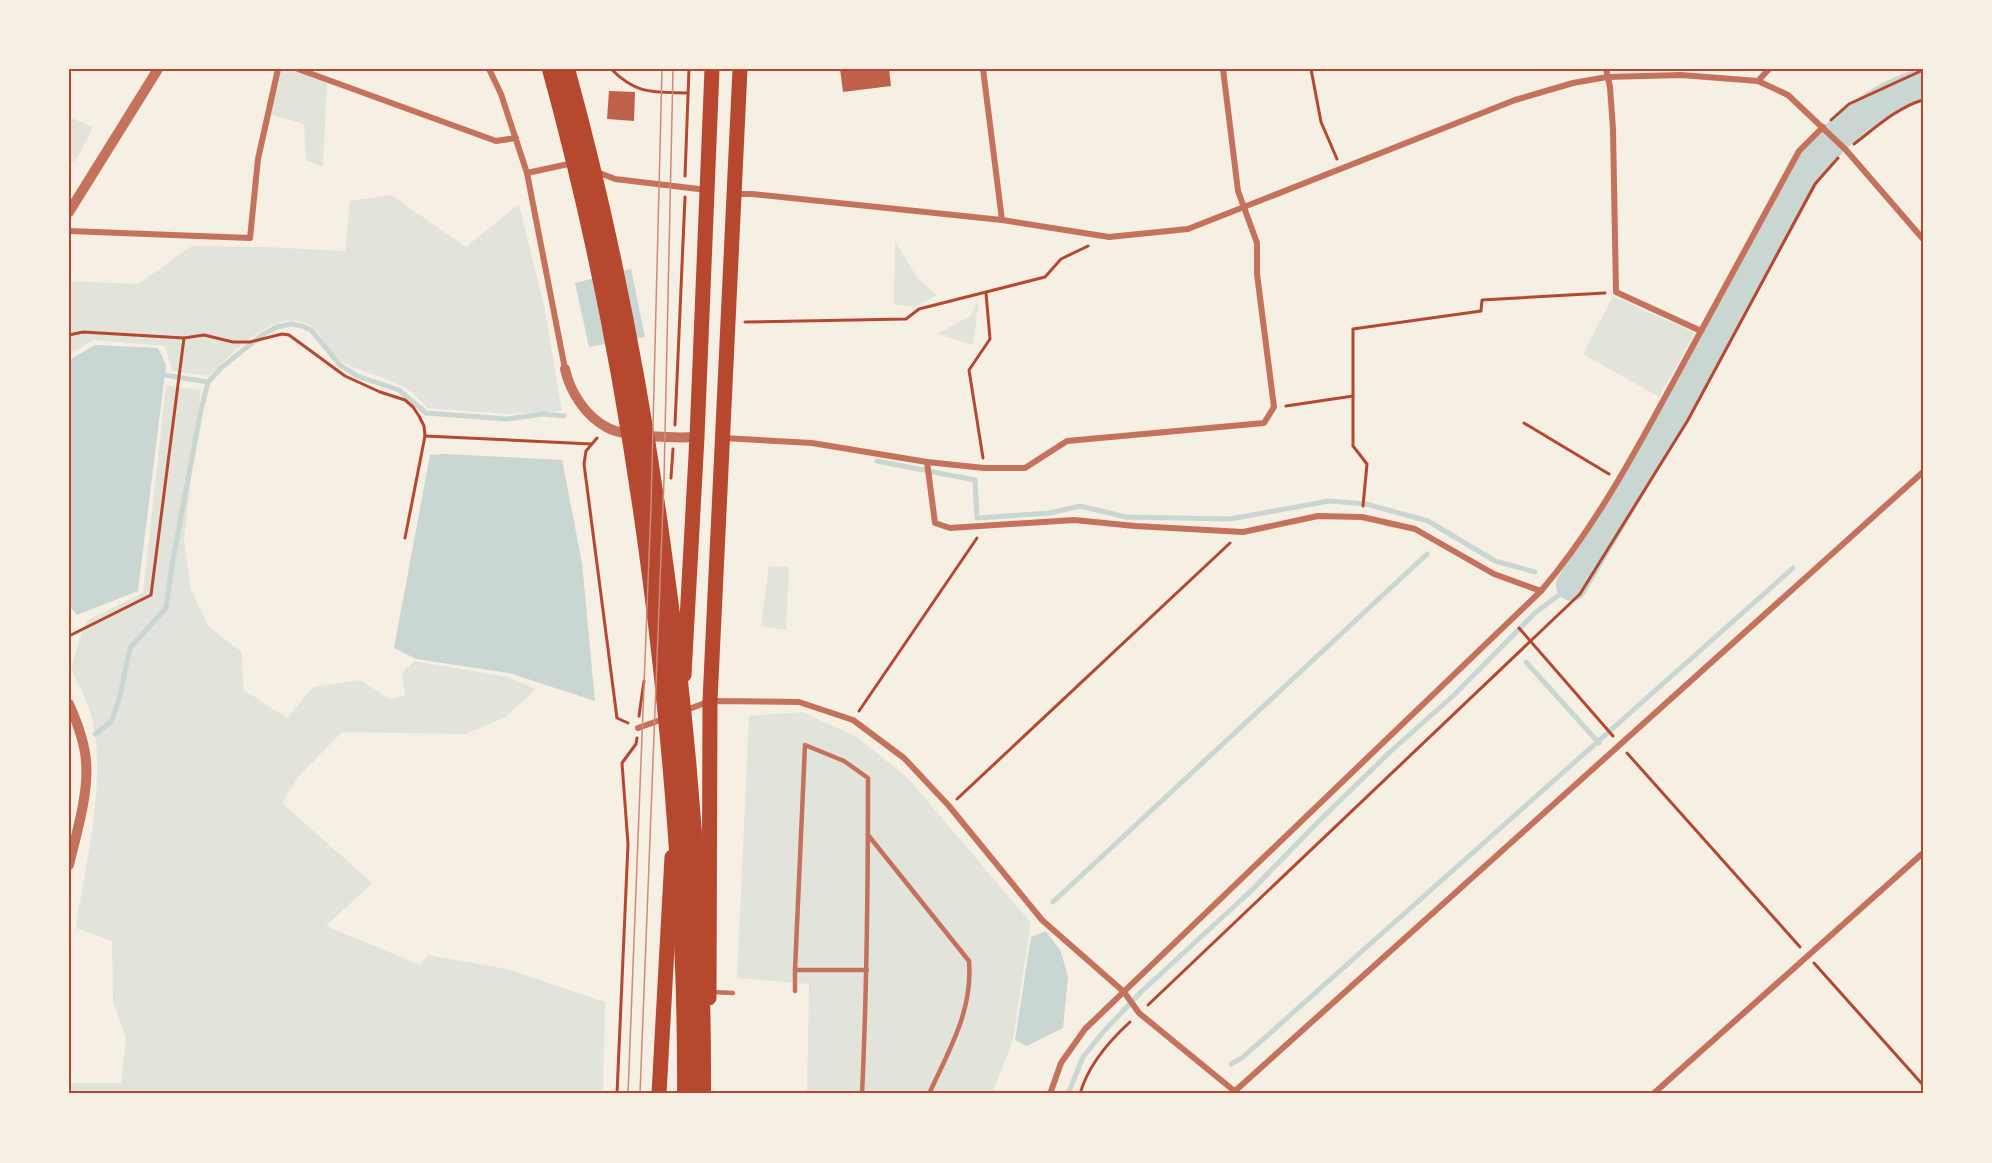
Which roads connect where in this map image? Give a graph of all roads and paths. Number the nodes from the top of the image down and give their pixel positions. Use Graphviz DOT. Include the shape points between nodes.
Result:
graph roads {
  1 [pos="158,69"];
  2 [pos="278,69"];
  3 [pos="297,69"];
  4 [pos="489,69"];
  5 [pos="551,69"];
  6 [pos="566,69"];
  7 [pos="611,69"];
  8 [pos="712,69"];
  9 [pos="740,69"];
  10 [pos="983,69"];
  11 [pos="1223,69"];
  12 [pos="1311,69"];
  13 [pos="1606,69"];
  14 [pos="1769,69"];
  15 [pos="1923,70"];
  16 [pos="1606,77"];
  17 [pos="1758,81"];
  18 [pos="688,93"];
  19 [pos="1923,100"];
  20 [pos="1823,127"];
  21 [pos="516,138"];
  22 [pos="1846,150"];
  23 [pos="1341,168"];
  24 [pos="527,173"];
  25 [pos="707,190"];
  26 [pos="734,194"];
  27 [pos="1242,207"];
  28 [pos="69,212"];
  29 [pos="1002,220"];
  30 [pos="69,231"];
  31 [pos="1109,237"];
  32 [pos="1923,239"];
  33 [pos="1616,292"];
  34 [pos="986,294"];
  35 [pos="728,323"];
  36 [pos="1701,332"];
  37 [pos="69,334"];
  38 [pos="184,339"];
  39 [pos="565,369"];
  40 [pos="1353,396"];
  41 [pos="1274,407"];
  42 [pos="1524,423"];
  43 [pos="608,428"];
  44 [pos="425,436"];
  45 [pos="697,437"];
  46 [pos="723,438"];
  47 [pos="591,444"];
  48 [pos="927,462"];
  49 [pos="984,468"];
  50 [pos="1923,472"];
  51 [pos="1618,479"];
  52 [pos="1362,517"];
  53 [pos="985,527"];
  54 [pos="1243,532"];
  55 [pos="405,538"];
  56 [pos="1541,591"];
  57 [pos="1510,619"];
  58 [pos="69,636"];
  59 [pos="1531,642"];
  60 [pos="710,701"];
  61 [pos="69,704"];
  62 [pos="681,711"];
  63 [pos="853,720"];
  64 [pos="638,728"];
  65 [pos="1621,746"];
  66 [pos="949,807"];
  67 [pos="868,835"];
  68 [pos="1923,853"];
  69 [pos="69,865"];
  70 [pos="1808,956"];
  71 [pos="795,970"];
  72 [pos="867,970"];
  73 [pos="795,991"];
  74 [pos="709,992"];
  75 [pos="1124,992"];
  76 [pos="733,993"];
  77 [pos="1139,1013"];
  78 [pos="1923,1085"];
  79 [pos="1236,1092"];
  80 [pos="659,1094"];
  81 [pos="686,1094"];
  82 [pos="702,1094"];
  83 [pos="708,1094"];
  84 [pos="862,1094"];
  85 [pos="929,1094"];
  86 [pos="1050,1094"];
  87 [pos="1080,1094"];
  88 [pos="1653,1094"];
  1 -- 28 [label="street"];
  2 -- 30 [label="street" via="258,159 250,238"];
  3 -- 21 [label="street" via="496,141"];
  4 -- 21 [label="street"];
  5 -- 81 [label="highway" via="593,237 645,526 677,837"];
  6 -- 82 [label="highway" via="624,320 667,579 693,846"];
  7 -- 18 [label="path" via="624,82 644,91"];
  8 -- 25 [label="main road"];
  9 -- 26 [label="main road"];
  10 -- 29 [label="street"];
  11 -- 27 [label="street"];
  12 -- 23 [label="path" via="1321,122"];
  13 -- 16 [label="street"];
  14 -- 17 [label="street"];
  15 -- 20 [label="path" via="1849,104"];
  16 -- 17 [label="street" via="1681,75"];
  16 -- 23 [label="street" via="1515,100"];
  16 -- 33 [label="street" via="1613,129"];
  17 -- 20 [label="street" via="1788,95"];
  19 -- 22 [label="path"];
  20 -- 22 [label="street"];
  20 -- 36 [label="street" via="1799,151"];
  21 -- 24 [label="street"];
  22 -- 32 [label="street"];
  22 -- 59 [label="path" via="1815,184 1688,420 1580,594"];
  23 -- 27 [label="street"];
  24 -- 25 [label="street" via="571,162 615,178"];
  24 -- 39 [label="street"];
  25 -- 45 [label="main road"];
  26 -- 29 [label="street"];
  26 -- 35 [label="main road"];
  27 -- 31 [label="street" via="1188,229"];
  27 -- 41 [label="street" via="1257,243 1257,274"];
  29 -- 31 [label="street"];
  31 -- 34 [label="path" via="1061,259 1045,277"];
  33 -- 36 [label="street"];
  33 -- 40 [label="path" via="1482,300 1481,311 1353,329"];
  34 -- 35 [label="path" via="919,309 906,320"];
  34 -- 49 [label="path" via="990,339 969,370"];
  35 -- 46 [label="main road"];
  36 -- 51 [label="street"];
  37 -- 38 [label="path"];
  38 -- 44 [label="path" via="204,335 250,342 289,335 345,376 405,400 419,416"];
  38 -- 58 [label="path" via="151,595"];
  39 -- 43 [label="street" via="584,409"];
  40 -- 41 [label="path"];
  40 -- 52 [label="path" via="1353,446 1367,464"];
  41 -- 49 [label="street" via="1264,423 1067,441 1024,468"];
  42 -- 51 [label="path"];
  43 -- 45 [label="street" via="674,439"];
  43 -- 47 [label="path"];
  44 -- 47 [label="path"];
  44 -- 55 [label="path"];
  45 -- 62 [label="main road"];
  46 -- 48 [label="street" via="812,443"];
  46 -- 60 [label="main road"];
  47 -- 64 [label="path" via="584,464 617,717"];
  48 -- 49 [label="street"];
  48 -- 53 [label="street" via="934,523 950,528"];
  50 -- 65 [label="street"];
  51 -- 56 [label="street" via="1562,567"];
  52 -- 54 [label="street" via="1318,516"];
  52 -- 56 [label="street" via="1415,530 1494,574"];
  53 -- 54 [label="street" via="1074,520"];
  53 -- 63 [label="path"];
  54 -- 66 [label="path"];
  56 -- 57 [label="street"];
  57 -- 59 [label="path"];
  57 -- 75 [label="street"];
  59 -- 65 [label="path"];
  59 -- 77 [label="path"];
  60 -- 62 [label="street"];
  60 -- 63 [label="street" via="799,702"];
  60 -- 74 [label="main road"];
  61 -- 69 [label="street" via="87,763"];
  62 -- 64 [label="street"];
  62 -- 80 [label="main road"];
  63 -- 66 [label="street" via="904,758"];
  65 -- 70 [label="path"];
  65 -- 79 [label="street"];
  66 -- 75 [label="street" via="1042,920"];
  67 -- 71 [label="lane" via="868,778 844,761 805,745"];
  67 -- 72 [label="lane"];
  67 -- 85 [label="lane" via="969,961 964,1018"];
  68 -- 70 [label="street"];
  70 -- 78 [label="path"];
  70 -- 88 [label="street"];
  71 -- 72 [label="lane"];
  71 -- 73 [label="lane"];
  72 -- 84 [label="lane"];
  74 -- 76 [label="lane"];
  74 -- 83 [label="main road"];
  75 -- 77 [label="street"];
  75 -- 86 [label="street" via="1085,1029 1061,1063"];
  77 -- 79 [label="street"];
  77 -- 87 [label="path" via="1097,1057"];
}
